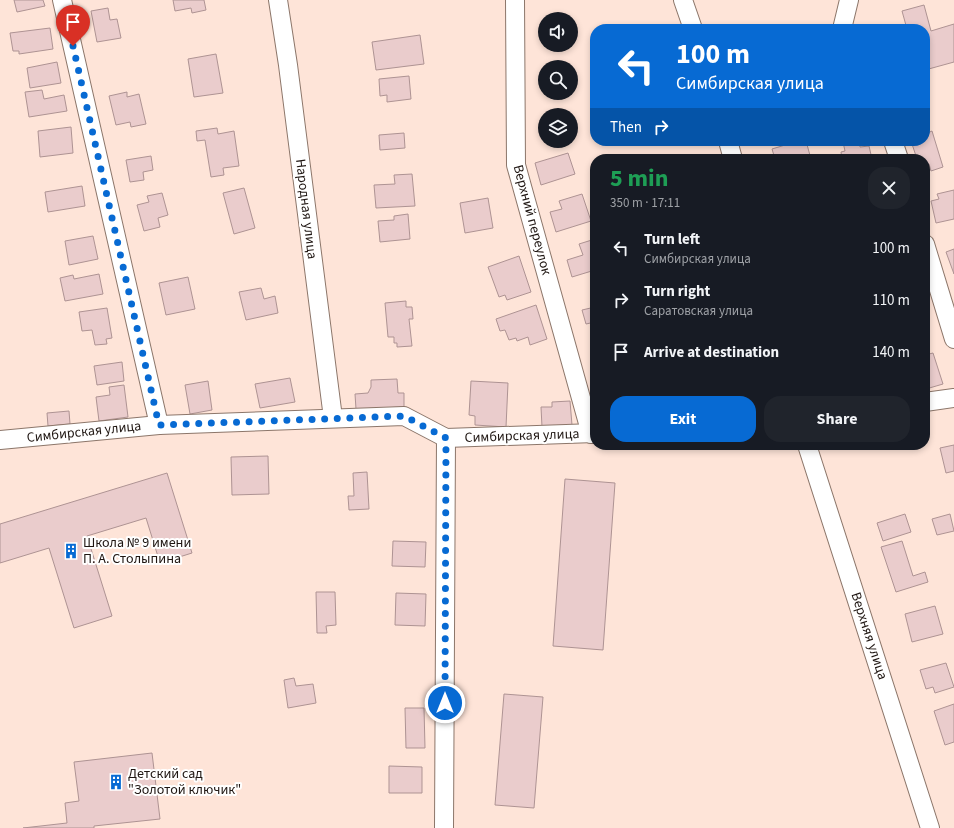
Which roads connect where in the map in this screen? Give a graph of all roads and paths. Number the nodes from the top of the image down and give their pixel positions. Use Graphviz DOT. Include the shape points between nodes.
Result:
graph roads {
  1 [pos="62,0"];
  2 [pos="278,0"];
  3 [pos="515,0"];
  4 [pos="684,0"];
  5 [pos="849,0"];
  6 [pos="692,24"];
  7 [pos="843,24"];
  8 [pos="930,260"];
  9 [pos="954,339"];
  10 [pos="954,398"];
  11 [pos="930,401"];
  12 [pos="333,418"];
  13 [pos="590,424"];
  14 [pos="159,425"];
  15 [pos="590,434"];
  16 [pos="446,438"];
  17 [pos="0,440"];
  18 [pos="809,450"];
  19 [pos="444,828"];
  20 [pos="930,828"];
  1 -- 14 [label="street"];
  2 -- 12 [label="street, Народная улица"];
  3 -- 13 [label="street, Верхний переулок" via="516,166"];
  4 -- 6 [label="street"];
  5 -- 7 [label="street"];
  8 -- 9 [label="street"];
  10 -- 11 [label="street"];
  12 -- 14 [label="street, Симбирская улица"];
  12 -- 16 [label="street, Симбирская улица" via="404,416"];
  14 -- 17 [label="street, Симбирская улица"];
  15 -- 16 [label="street, Симбирская улица"];
  16 -- 19 [label="street"];
  18 -- 20 [label="street, Верхняя улица"];
}
